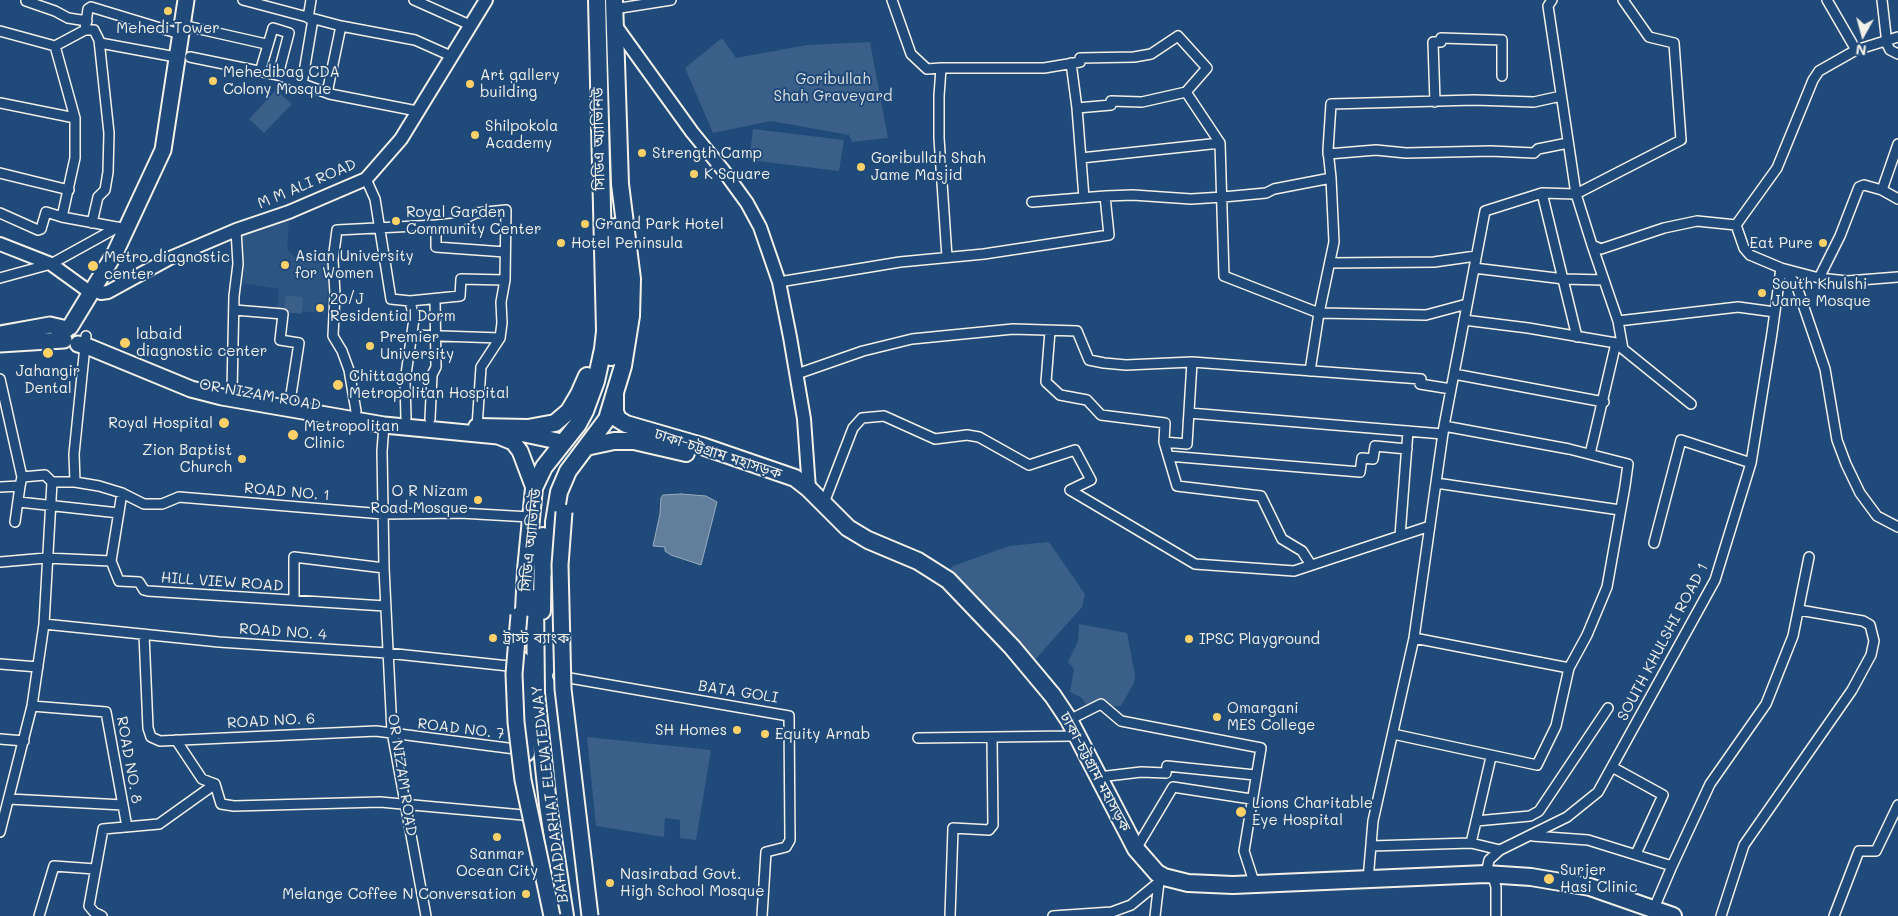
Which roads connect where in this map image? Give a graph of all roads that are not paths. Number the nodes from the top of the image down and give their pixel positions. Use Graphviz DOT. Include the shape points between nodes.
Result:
graph roads {
  1 [pos="23,0"];
  2 [pos="186,0"];
  3 [pos="244,0"];
  4 [pos="312,0"];
  5 [pos="414,0"];
  6 [pos="486,0"];
  7 [pos="591,0"];
  8 [pos="598,0"];
  9 [pos="671,0"];
  10 [pos="892,0"];
  11 [pos="1552,0"];
  12 [pos="1623,0"];
  13 [pos="1827,0"];
  14 [pos="1882,0"];
  15 [pos="263,3"];
  16 [pos="612,8"];
  17 [pos="310,18"];
  18 [pos="470,25"];
  19 [pos="86,26"];
  20 [pos="341,26"];
  21 [pos="181,30"];
  22 [pos="0,31"];
  23 [pos="1898,37"];
  24 [pos="1887,39"];
  25 [pos="100,43"];
  26 [pos="266,44"];
  27 [pos="55,46"];
  28 [pos="1856,50"];
  29 [pos="1898,54"];
  30 [pos="451,56"];
  31 [pos="183,57"];
  32 [pos="1071,63"];
  33 [pos="941,68"];
  34 [pos="260,72"];
  35 [pos="278,75"];
  36 [pos="1502,76"];
  37 [pos="302,84"];
  38 [pos="1186,92"];
  39 [pos="326,93"];
  40 [pos="1561,96"];
  41 [pos="1435,102"];
  42 [pos="0,103"];
  43 [pos="1077,108"];
  44 [pos="417,111"];
  45 [pos="593,111"];
  46 [pos="75,118"];
  47 [pos="1220,143"];
  48 [pos="1568,143"];
  49 [pos="1898,144"];
  50 [pos="162,150"];
  51 [pos="1328,154"];
  52 [pos="1081,158"];
  53 [pos="0,173"];
  54 [pos="1331,178"];
  55 [pos="366,179"];
  56 [pos="69,190"];
  57 [pos="1882,190"];
  58 [pos="1542,193"];
  59 [pos="1576,194"];
  60 [pos="1104,196"];
  61 [pos="1223,197"];
  62 [pos="1084,198"];
  63 [pos="1898,199"];
  64 [pos="1032,202"];
  65 [pos="0,213"];
  66 [pos="62,217"];
  67 [pos="92,223"];
  68 [pos="1736,225"];
  69 [pos="436,226"];
  70 [pos="123,228"];
  71 [pos="236,230"];
  72 [pos="380,230"];
  73 [pos="0,244"];
  74 [pos="1592,245"];
  75 [pos="505,252"];
  76 [pos="1476,256"];
  77 [pos="947,257"];
  78 [pos="1330,263"];
  79 [pos="51,264"];
  80 [pos="1474,268"];
  81 [pos="1780,268"];
  82 [pos="0,278"];
  83 [pos="1819,278"];
  84 [pos="1898,278"];
  85 [pos="1564,279"];
  86 [pos="505,280"];
  87 [pos="1604,280"];
  88 [pos="779,282"];
  89 [pos="95,291"];
  90 [pos="435,299"];
  91 [pos="410,301"];
  92 [pos="1467,304"];
  93 [pos="235,310"];
  94 [pos="1775,312"];
  95 [pos="1319,313"];
  96 [pos="1464,320"];
  97 [pos="1618,321"];
  98 [pos="605,331"];
  99 [pos="1050,331"];
  100 [pos="0,334"];
  101 [pos="412,335"];
  102 [pos="434,335"];
  103 [pos="77,336"];
  104 [pos="1577,337"];
  105 [pos="500,338"];
  106 [pos="0,344"];
  107 [pos="1620,346"];
  108 [pos="1192,362"];
  109 [pos="1310,371"];
  110 [pos="797,374"];
  111 [pos="1454,374"];
  112 [pos="0,379"];
  113 [pos="1451,389"];
  114 [pos="232,391"];
  115 [pos="615,392"];
  116 [pos="290,401"];
  117 [pos="1604,402"];
  118 [pos="1691,404"];
  119 [pos="356,412"];
  120 [pos="1189,413"];
  121 [pos="406,418"];
  122 [pos="430,418"];
  123 [pos="384,425"];
  124 [pos="477,428"];
  125 [pos="1443,430"];
  126 [pos="1408,431"];
  127 [pos="562,442"];
  128 [pos="1164,442"];
  129 [pos="586,447"];
  130 [pos="1407,449"];
  131 [pos="1590,454"];
  132 [pos="1168,456"];
  133 [pos="1750,463"];
  134 [pos="568,471"];
  135 [pos="21,482"];
  136 [pos="52,482"];
  137 [pos="75,482"];
  138 [pos="1436,483"];
  139 [pos="0,487"];
  140 [pos="534,488"];
  141 [pos="809,489"];
  142 [pos="122,493"];
  143 [pos="19,502"];
  144 [pos="824,503"];
  145 [pos="49,505"];
  146 [pos="1620,510"];
  147 [pos="119,513"];
  148 [pos="383,514"];
  149 [pos="530,517"];
  150 [pos="16,522"];
  151 [pos="1430,526"];
  152 [pos="1898,527"];
  153 [pos="1400,536"];
  154 [pos="1654,543"];
  155 [pos="1810,557"];
  156 [pos="46,558"];
  157 [pos="111,560"];
  158 [pos="0,562"];
  159 [pos="1311,565"];
  160 [pos="384,568"];
  161 [pos="526,574"];
  162 [pos="294,600"];
  163 [pos="385,606"];
  164 [pos="1799,610"];
  165 [pos="44,624"];
  166 [pos="144,634"];
  167 [pos="1414,638"];
  168 [pos="387,653"];
  169 [pos="0,664"];
  170 [pos="38,667"];
  171 [pos="521,667"];
  172 [pos="1569,668"];
  173 [pos="556,676"];
  174 [pos="32,706"];
  175 [pos="1608,708"];
  176 [pos="1072,730"];
  177 [pos="392,732"];
  178 [pos="1393,734"];
  179 [pos="918,738"];
  180 [pos="992,738"];
  181 [pos="0,739"];
  182 [pos="176,740"];
  183 [pos="24,741"];
  184 [pos="526,751"];
  185 [pos="1491,757"];
  186 [pos="1612,767"];
  187 [pos="1255,775"];
  188 [pos="1099,778"];
  189 [pos="215,784"];
  190 [pos="9,799"];
  191 [pos="1251,799"];
  192 [pos="123,804"];
  193 [pos="405,804"];
  194 [pos="1898,805"];
  195 [pos="536,816"];
  196 [pos="1476,821"];
  197 [pos="127,827"];
  198 [pos="0,832"];
  199 [pos="1533,836"];
  200 [pos="1471,843"];
  201 [pos="1371,846"];
  202 [pos="1136,848"];
  203 [pos="1500,850"];
  204 [pos="1636,854"];
  205 [pos="1672,866"];
  206 [pos="95,869"];
  207 [pos="1490,877"];
  208 [pos="1368,880"];
  209 [pos="1158,882"];
  210 [pos="1254,885"];
  211 [pos="1652,913"];
  212 [pos="39,916"];
  213 [pos="102,916"];
  214 [pos="426,916"];
  215 [pos="552,916"];
  216 [pos="556,916"];
  217 [pos="565,916"];
  218 [pos="576,916"];
  219 [pos="585,916"];
  220 [pos="590,916"];
  221 [pos="762,916"];
  222 [pos="950,916"];
  223 [pos="1053,916"];
  224 [pos="1155,916"];
  225 [pos="1496,916"];
  226 [pos="1673,916"];
  227 [pos="1721,916"];
  228 [pos="1834,916"];
  1 -- 19 [label="street"];
  2 -- 21 [label="main road"];
  3 -- 15 [label="street"];
  4 -- 17 [label="street"];
  5 -- 18 [label="street"];
  6 -- 18 [label="street, M M ALI ROAD"];
  7 -- 45 [label="highway"];
  8 -- 98 [label="highway, সিডিএ অ্যাভিনিউ"];
  8 -- 217 [label="highway, BAHADDARHAT ELEVATEDWAY" via="610,328 601,379 592,406 547,476 539,502 534,584 536,693 548,805"];
  9 -- 16 [label="street"];
  10 -- 33 [label="street" via="911,54 927,69"];
  11 -- 40 [label="street" via="1548,6"];
  12 -- 59 [label="street" via="1649,37 1674,43 1681,140"];
  13 -- 28 [label="street"];
  14 -- 24 [label="street"];
  15 -- 17 [label="street"];
  16 -- 88 [label="street" via="747,203 765,239"];
  16 -- 115 [label="highway, সিডিএ অ্যাভিনিউ" via="620,184 632,280 630,324"];
  16 -- 218 [label="highway, BAHADDARHAT ELEVATEDWAY" via="608,116 617,257 617,330 605,383 592,419 554,477 543,524 545,699"];
  17 -- 20 [label="street"];
  17 -- 37 [label="street"];
  18 -- 30 [label="street, M M ALI ROAD"];
  19 -- 21 [label="street" via="91,7"];
  19 -- 25 [label="street" via="96,31"];
  19 -- 27 [label="street"];
  20 -- 30 [label="street" via="415,40"];
  20 -- 39 [label="street"];
  21 -- 26 [label="street"];
  21 -- 31 [label="main road"];
  22 -- 27 [label="street"];
  23 -- 24 [label="street"];
  24 -- 28 [label="street"];
  24 -- 29 [label="street" via="1890,50"];
  25 -- 31 [label="street"];
  25 -- 67 [label="street" via="109,157 105,190 98,197"];
  26 -- 34 [label="street"];
  26 -- 35 [label="street" via="271,28 289,33"];
  27 -- 46 [label="street"];
  28 -- 68 [label="street" via="1819,70 1777,168"];
  30 -- 44 [label="street, M M ALI ROAD"];
  31 -- 34 [label="street"];
  31 -- 50 [label="main road"];
  32 -- 33 [label="street" via="1027,68"];
  32 -- 38 [label="street" via="1080,62 1080,58 1151,54 1178,36 1207,68"];
  32 -- 43 [label="street"];
  33 -- 77 [label="street" via="939,138"];
  34 -- 35 [label="street"];
  35 -- 37 [label="street"];
  36 -- 41 [label="street" via="1502,40 1441,38 1441,42 1433,42"];
  37 -- 39 [label="street"];
  38 -- 43 [label="street" via="1142,102 1111,101 1111,105"];
  38 -- 47 [label="street"];
  39 -- 44 [label="street"];
  40 -- 41 [label="street" via="1534,102"];
  40 -- 48 [label="street"];
  41 -- 51 [label="street" via="1331,104"];
  42 -- 46 [label="street"];
  43 -- 52 [label="street"];
  44 -- 55 [label="street, M M ALI ROAD" via="401,139"];
  46 -- 56 [label="street" via="75,158"];
  47 -- 52 [label="street"];
  47 -- 61 [label="street"];
  48 -- 51 [label="street" via="1538,149 1534,153 1376,150"];
  48 -- 59 [label="street"];
  49 -- 57 [label="street"];
  50 -- 70 [label="main road"];
  50 -- 89 [label="main road" via="155,186"];
  51 -- 54 [label="street"];
  52 -- 62 [label="street"];
  53 -- 56 [label="street"];
  54 -- 61 [label="street" via="1266,193"];
  54 -- 78 [label="street" via="1334,242"];
  55 -- 71 [label="street, M M ALI ROAD" via="289,212"];
  55 -- 72 [label="street" via="375,199"];
  56 -- 66 [label="street"];
  57 -- 63 [label="street"];
  57 -- 83 [label="street" via="1860,186"];
  58 -- 59 [label="street"];
  58 -- 76 [label="street" via="1485,211"];
  58 -- 85 [label="street"];
  59 -- 74 [label="street"];
  60 -- 61 [label="street"];
  60 -- 62 [label="street"];
  60 -- 77 [label="street" via="1109,235"];
  61 -- 95 [label="street" via="1224,276"];
  62 -- 64 [label="street"];
  65 -- 66 [label="street" via="38,230 46,212"];
  66 -- 67 [label="street"];
  67 -- 70 [label="street"];
  68 -- 74 [label="street" via="1698,221 1664,228 1601,249"];
  68 -- 81 [label="street" via="1744,248 1750,254"];
  69 -- 72 [label="street"];
  69 -- 75 [label="street" via="436,247"];
  69 -- 75 [label="street" via="456,223 476,213 506,210"];
  70 -- 79 [label="street"];
  70 -- 89 [label="main road"];
  71 -- 89 [label="street, M M ALI ROAD" via="170,258 108,292"];
  71 -- 93 [label="street"];
  72 -- 91 [label="street" via="390,298"];
  72 -- 119 [label="street" via="337,230 333,260 333,336 349,370"];
  73 -- 79 [label="street"];
  74 -- 87 [label="street"];
  75 -- 86 [label="street"];
  76 -- 78 [label="street" via="1434,262"];
  76 -- 80 [label="street"];
  77 -- 88 [label="street"];
  78 -- 95 [label="street"];
  79 -- 82 [label="street"];
  79 -- 89 [label="street"];
  80 -- 85 [label="street"];
  80 -- 92 [label="street"];
  81 -- 83 [label="street"];
  81 -- 94 [label="street, SOUTH KHULSHI ROAD 1"];
  81 -- 152 [label="street" via="1796,284 1825,370 1837,440 1846,464 1860,493 1877,516"];
  83 -- 84 [label="street" via="1847,281"];
  85 -- 87 [label="street"];
  85 -- 104 [label="street"];
  86 -- 90 [label="street" via="461,279 460,296"];
  86 -- 105 [label="street"];
  87 -- 97 [label="street"];
  88 -- 110 [label="street"];
  89 -- 103 [label="main road"];
  90 -- 91 [label="street"];
  90 -- 102 [label="street"];
  91 -- 101 [label="street" via="414,319"];
  92 -- 95 [label="street" via="1426,314"];
  92 -- 96 [label="street"];
  93 -- 114 [label="street"];
  93 -- 116 [label="street" via="283,314 280,340 299,343"];
  94 -- 97 [label="street" via="1738,307"];
  94 -- 133 [label="street, SOUTH KHULSHI ROAD 1"];
  95 -- 109 [label="street"];
  96 -- 104 [label="street"];
  96 -- 111 [label="street"];
  97 -- 107 [label="street"];
  98 -- 124 [label="highway" via="583,386 561,419 538,428"];
  98 -- 127 [label="highway, সিডিএ অ্যাভিনিউ" via="589,401 578,424"];
  99 -- 108 [label="street" via="1077,331 1089,360 1126,365"];
  99 -- 110 [label="street" via="1013,329 912,339"];
  99 -- 128 [label="street" via="1046,382 1060,395 1087,400 1101,415 1165,423"];
  100 -- 103 [label="main road" via="50,325"];
  101 -- 102 [label="street"];
  101 -- 121 [label="street" via="406,381"];
  102 -- 105 [label="street"];
  102 -- 122 [label="street" via="436,367 432,375"];
  103 -- 106 [label="main road"];
  103 -- 114 [label="main road, OR NIZAM ROAD" via="189,382"];
  103 -- 123 [label="main road" via="191,389"];
  103 -- 137 [label="street"];
  104 -- 107 [label="street"];
  105 -- 124 [label="street" via="481,367"];
  107 -- 117 [label="street"];
  107 -- 118 [label="street"];
  108 -- 109 [label="street"];
  108 -- 120 [label="street"];
  109 -- 113 [label="street" via="1421,379 1420,384"];
  110 -- 141 [label="street"];
  111 -- 113 [label="street"];
  111 -- 117 [label="street"];
  112 -- 135 [label="street"];
  113 -- 125 [label="street"];
  114 -- 116 [label="main road, OR NIZAM ROAD"];
  115 -- 129 [label="highway, সিডিএ অ্যাভিনিউ" via="607,419"];
  115 -- 141 [label="highway, ঢাকা-চট্টগ্রাম মহাসড়ক" via="615,412 626,424 772,469 795,478"];
  116 -- 119 [label="main road, OR NIZAM ROAD"];
  117 -- 131 [label="street"];
  119 -- 121 [label="main road, OR NIZAM ROAD"];
  120 -- 126 [label="street"];
  120 -- 128 [label="street" via="1188,444"];
  121 -- 122 [label="main road, OR NIZAM ROAD"];
  122 -- 124 [label="main road, OR NIZAM ROAD"];
  123 -- 140 [label="main road" via="498,436 513,442 520,451"];
  123 -- 148 [label="street, OR NIZAM ROAD"];
  124 -- 127 [label="main road, OR NIZAM ROAD" via="541,436"];
  125 -- 126 [label="street"];
  125 -- 131 [label="street"];
  125 -- 138 [label="street"];
  126 -- 130 [label="street"];
  127 -- 140 [label="highway, সিডিএ অ্যাভিনিউ" via="544,466"];
  128 -- 132 [label="street"];
  129 -- 134 [label="highway, সিডিএ অ্যাভিনিউ"];
  129 -- 176 [label="highway, ঢাকা-চট্টগ্রাম মহাসড়ক" via="634,441 716,461 784,484 800,493 845,538 904,565 952,595 980,622"];
  130 -- 132 [label="street" via="1375,446 1374,459 1362,458 1360,472"];
  130 -- 153 [label="street"];
  131 -- 146 [label="street" via="1628,464"];
  132 -- 159 [label="street" via="1176,486 1261,496 1282,539 1302,551"];
  133 -- 154 [label="street" via="1681,440"];
  133 -- 186 [label="street, SOUTH KHULSHI ROAD 1" via="1715,580"];
  134 -- 173 [label="highway, সিডিএ অ্যাভিনিউ" via="559,492 554,522"];
  134 -- 220 [label="main road, bridge" via="560,565 563,689"];
  135 -- 136 [label="street, ROAD NO. 1" via="45,475"];
  135 -- 139 [label="street"];
  135 -- 143 [label="street"];
  136 -- 137 [label="street, ROAD NO. 1"];
  136 -- 145 [label="street"];
  137 -- 142 [label="street, ROAD NO. 1"];
  138 -- 146 [label="street"];
  138 -- 151 [label="street"];
  140 -- 149 [label="highway, সিডিএ অ্যাভিনিউ"];
  141 -- 144 [label="highway, ঢাকা-চট্টগ্রাম মহাসড়ক"];
  142 -- 147 [label="street"];
  142 -- 148 [label="street, ROAD NO. 1" via="144,504 162,504 179,496"];
  143 -- 145 [label="street"];
  143 -- 150 [label="street"];
  144 -- 159 [label="street" via="853,428 862,418 884,416 935,438 979,437 1030,465 1075,450 1091,480 1070,490 1195,564 1291,571"];
  144 -- 176 [label="highway, ঢাকা-চট্টগ্রাম মহাসড়ক" via="848,528 918,561 948,580 1053,696"];
  145 -- 147 [label="street"];
  145 -- 156 [label="street"];
  146 -- 172 [label="street" via="1607,588 1587,636"];
  147 -- 157 [label="street"];
  148 -- 149 [label="street, ROAD NO. 1" via="460,512"];
  148 -- 160 [label="street, OR NIZAM ROAD"];
  149 -- 161 [label="highway, সিডিএ অ্যাভিনিউ"];
  151 -- 153 [label="street"];
  151 -- 167 [label="street"];
  153 -- 159 [label="street"];
  155 -- 164 [label="street"];
  156 -- 157 [label="street"];
  156 -- 158 [label="street"];
  156 -- 165 [label="street"];
  157 -- 162 [label="street, HILL VIEW ROAD" via="119,581 139,582 144,590"];
  160 -- 162 [label="street" via="294,557"];
  160 -- 163 [label="street, OR NIZAM ROAD"];
  161 -- 171 [label="highway, সিডিএ অ্যাভিনিউ"];
  161 -- 215 [label="main road, bridge" via="521,592 514,674 516,722 525,790"];
  162 -- 163 [label="street, HILL VIEW ROAD"];
  163 -- 168 [label="street, OR NIZAM ROAD"];
  164 -- 205 [label="street" via="1793,636 1766,704 1710,784"];
  164 -- 227 [label="street" via="1870,625 1874,641 1871,655 1847,698 1744,845"];
  165 -- 166 [label="street, ROAD NO. 4"];
  165 -- 170 [label="street"];
  166 -- 168 [label="street, ROAD NO. 4"];
  166 -- 182 [label="street, ROAD NO. 6" via="148,728 151,737 160,741"];
  167 -- 172 [label="street"];
  167 -- 178 [label="street"];
  168 -- 171 [label="street, ROAD NO. 4"];
  168 -- 177 [label="street, OR NIZAM ROAD"];
  169 -- 170 [label="street"];
  170 -- 174 [label="street"];
  171 -- 184 [label="highway, সিডিএ অ্যাভিনিউ"];
  172 -- 185 [label="street" via="1556,726 1537,765"];
  173 -- 219 [label="highway, সিডিএ অ্যাভিনিউ"];
  173 -- 221 [label="street, BATA GOLI" via="789,716 790,840 786,846 766,852"];
  174 -- 183 [label="street"];
  174 -- 192 [label="street, ROAD NO. 8" via="106,712"];
  175 -- 196 [label="street" via="1540,811 1530,816"];
  176 -- 180 [label="street"];
  176 -- 187 [label="street" via="1101,704 1121,721 1261,748"];
  176 -- 188 [label="highway, ঢাকা-চট্টগ্রাম মহাসড়ক"];
  176 -- 209 [label="highway, ঢাকা-চট্টগ্রাম মহাসড়ক" via="1124,845"];
  177 -- 182 [label="street, ROAD NO. 6" via="376,730"];
  177 -- 184 [label="street, ROAD NO. 7"];
  177 -- 193 [label="street, OR NIZAM ROAD"];
  178 -- 185 [label="street"];
  178 -- 201 [label="street" via="1373,821"];
  179 -- 180 [label="street"];
  180 -- 222 [label="street" via="993,825 989,830 953,828"];
  181 -- 183 [label="street"];
  182 -- 189 [label="street" via="201,778"];
  183 -- 190 [label="street"];
  184 -- 195 [label="highway, সিডিএ অ্যাভিনিউ"];
  185 -- 196 [label="street"];
  186 -- 199 [label="street, SOUTH KHULSHI ROAD 1" via="1598,792 1567,817"];
  186 -- 204 [label="street" via="1663,795"];
  187 -- 188 [label="street" via="1167,766 1166,773 1141,772"];
  187 -- 191 [label="street"];
  188 -- 202 [label="highway, ঢাকা-চট্টগ্রাম মহাসড়ক"];
  189 -- 193 [label="street" via="222,804 234,806"];
  189 -- 197 [label="street" via="158,824"];
  190 -- 192 [label="street"];
  190 -- 198 [label="street"];
  191 -- 202 [label="street" via="1173,788"];
  191 -- 210 [label="street" via="1244,851"];
  192 -- 197 [label="street, ROAD NO. 8"];
  193 -- 195 [label="street"];
  193 -- 214 [label="street, OR NIZAM ROAD"];
  194 -- 228 [label="street" via="1876,851 1859,851"];
  195 -- 216 [label="highway, সিডিএ অ্যাভিনিউ"];
  196 -- 200 [label="street"];
  197 -- 206 [label="street" via="103,829"];
  199 -- 203 [label="street, SOUTH KHULSHI ROAD 1"];
  199 -- 204 [label="street" via="1588,840"];
  200 -- 201 [label="street"];
  200 -- 203 [label="street"];
  201 -- 208 [label="street"];
  202 -- 210 [label="highway, ঢাকা-চট্টগ্রাম মহাসড়ক" via="1157,873 1173,880"];
  203 -- 207 [label="street" via="1489,860"];
  204 -- 205 [label="street"];
  205 -- 211 [label="street"];
  206 -- 212 [label="street" via="54,866"];
  206 -- 213 [label="street" via="89,906"];
  207 -- 208 [label="highway, ঢাকা-চট্টগ্রাম মহাসড়ক"];
  207 -- 209 [label="highway, ঢাকা-চট্টগ্রাম মহাসড়ক" via="1257,891 1206,891"];
  207 -- 211 [label="highway, ঢাকা-চট্টগ্রাম মহাসড়ক" via="1566,882 1609,893"];
  207 -- 225 [label="street" via="1496,887"];
  208 -- 210 [label="highway, ঢাকা-চট্টগ্রাম মহাসড়ক"];
  209 -- 223 [label="street" via="1131,905 1112,912"];
  209 -- 224 [label="street"];
  211 -- 226 [label="highway, ঢাকা-চট্টগ্রাম মহাসড়ক"];
}
